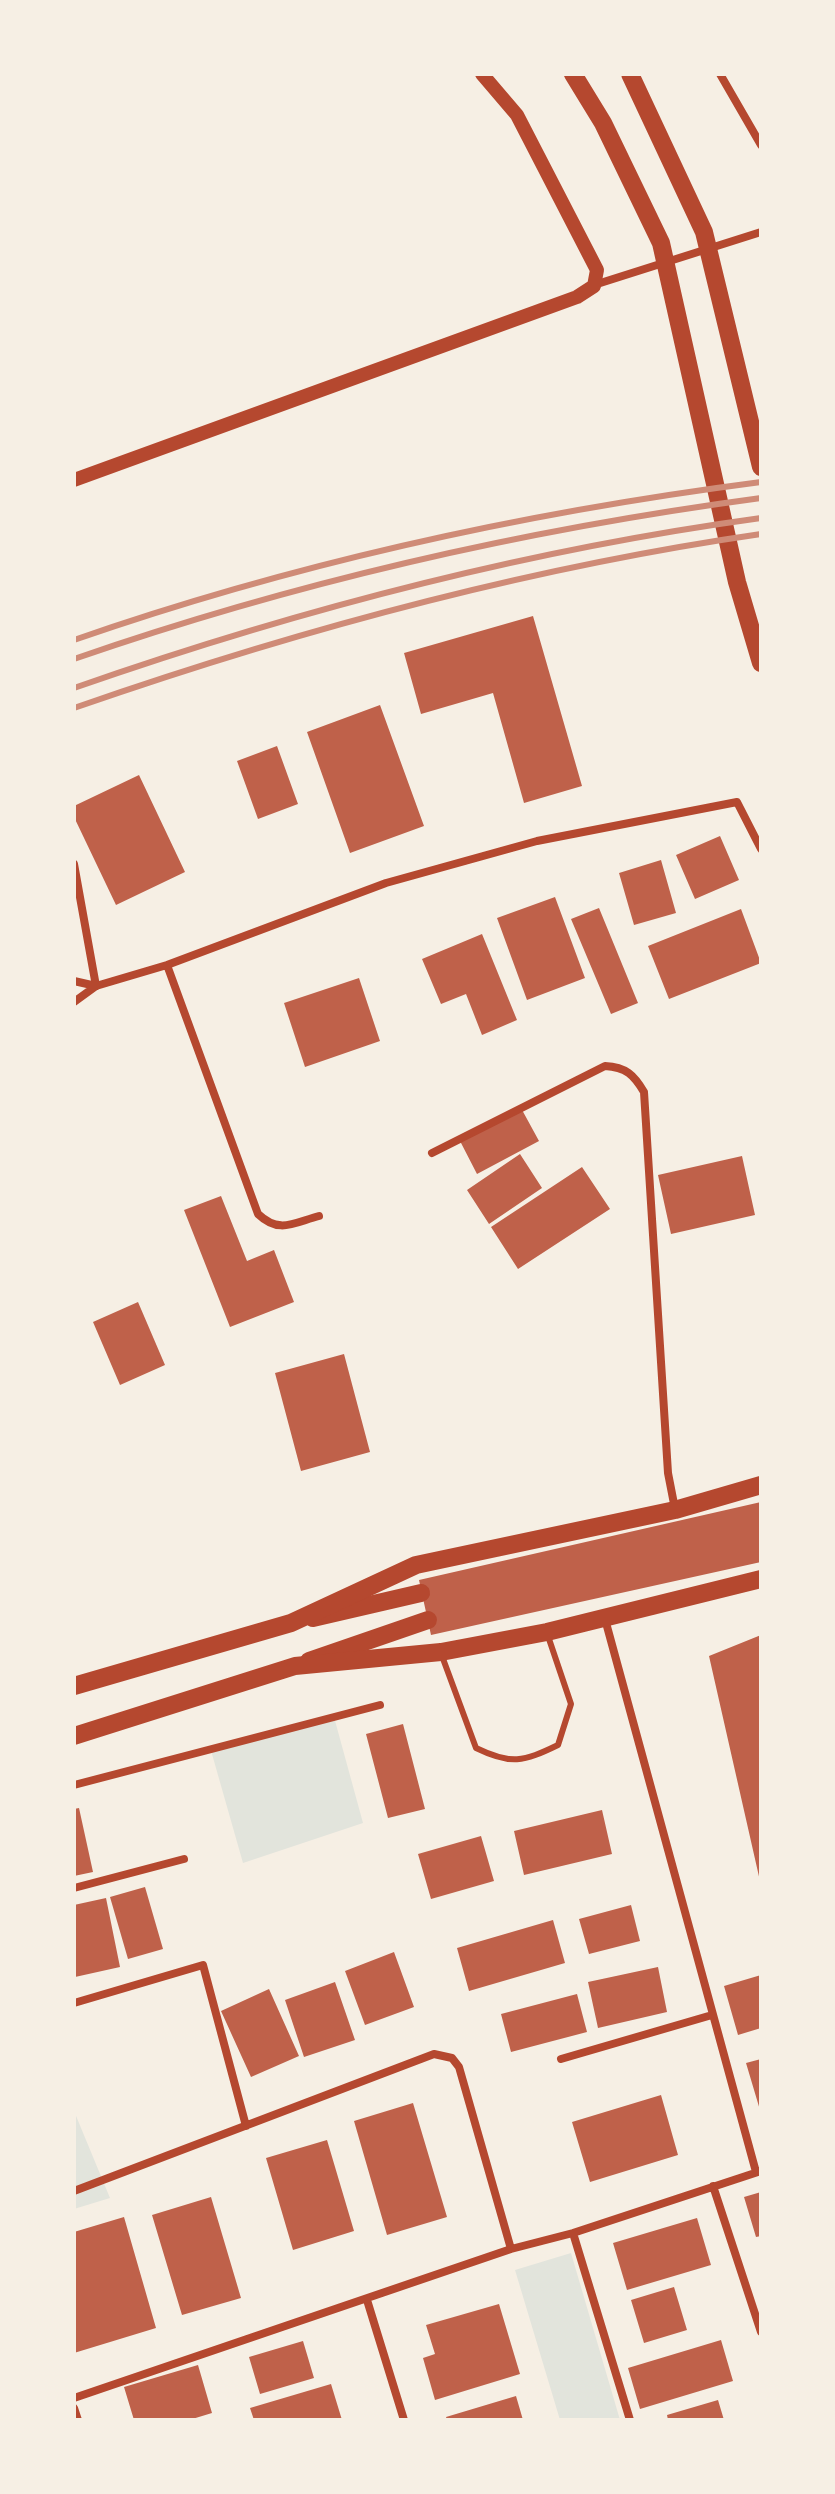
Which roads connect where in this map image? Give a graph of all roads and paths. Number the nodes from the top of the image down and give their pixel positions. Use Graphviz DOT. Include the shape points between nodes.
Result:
graph roads {
  1 [pos="482,74"];
  2 [pos="573,74"];
  3 [pos="630,74"];
  4 [pos="720,74"];
  5 [pos="761,145"];
  6 [pos="761,232"];
  7 [pos="594,286"];
  8 [pos="761,467"];
  9 [pos="74,480"];
  10 [pos="761,663"];
  11 [pos="761,849"];
  12 [pos="74,864"];
  13 [pos="167,965"];
  14 [pos="74,981"];
  15 [pos="96,986"];
  16 [pos="74,1002"];
  17 [pos="432,1153"];
  18 [pos="319,1216"];
  19 [pos="761,1485"];
  20 [pos="675,1510"];
  21 [pos="761,1579"];
  22 [pos="421,1593"];
  23 [pos="605,1619"];
  24 [pos="428,1620"];
  25 [pos="291,1623"];
  26 [pos="547,1632"];
  27 [pos="441,1652"];
  28 [pos="295,1666"];
  29 [pos="74,1686"];
  30 [pos="380,1705"];
  31 [pos="74,1736"];
  32 [pos="74,1785"];
  33 [pos="184,1859"];
  34 [pos="74,1888"];
  35 [pos="74,2003"];
  36 [pos="712,2015"];
  37 [pos="561,2059"];
  38 [pos="246,2126"];
  39 [pos="759,2172"];
  40 [pos="713,2186"];
  41 [pos="74,2191"];
  42 [pos="573,2233"];
  43 [pos="511,2249"];
  44 [pos="367,2300"];
  45 [pos="761,2332"];
  46 [pos="74,2398"];
  47 [pos="74,2408"];
  48 [pos="78,2420"];
  49 [pos="404,2420"];
  50 [pos="630,2420"];
  1 -- 7 [label="street" via="517,115 597,270"];
  2 -- 10 [label="main road" via="661,243 737,582"];
  3 -- 8 [label="main road" via="704,232"];
  4 -- 5 [label="street"];
  6 -- 7 [label="street"];
  7 -- 9 [label="street" via="577,297"];
  11 -- 13 [label="street" via="737,802 537,841 386,883"];
  12 -- 15 [label="street"];
  13 -- 15 [label="street"];
  13 -- 18 [label="street" via="258,1214 278,1227"];
  14 -- 15 [label="street"];
  15 -- 16 [label="street"];
  17 -- 20 [label="street" via="605,1066 621,1067 635,1077 644,1092 668,1473"];
  19 -- 20 [label="main road"];
  20 -- 25 [label="main road" via="416,1565"];
  21 -- 23 [label="main road"];
  22 -- 25 [label="main road"];
  23 -- 26 [label="main road"];
  23 -- 36 [label="street"];
  24 -- 28 [label="main road"];
  25 -- 29 [label="main road"];
  26 -- 27 [label="main road"];
  26 -- 27 [label="lane" via="571,1704 558,1745 529,1759 501,1760 476,1748"];
  27 -- 28 [label="main road"];
  28 -- 31 [label="main road"];
  30 -- 32 [label="street"];
  33 -- 34 [label="street"];
  35 -- 38 [label="street" via="203,1965"];
  36 -- 37 [label="street"];
  36 -- 39 [label="street"];
  38 -- 41 [label="street"];
  38 -- 43 [label="street" via="434,2054 452,2058 459,2067"];
  39 -- 40 [label="street"];
  40 -- 42 [label="street"];
  40 -- 45 [label="street"];
  42 -- 43 [label="street"];
  42 -- 50 [label="street"];
  43 -- 44 [label="street"];
  44 -- 46 [label="street"];
  44 -- 49 [label="street"];
  47 -- 48 [label="street"];
}
